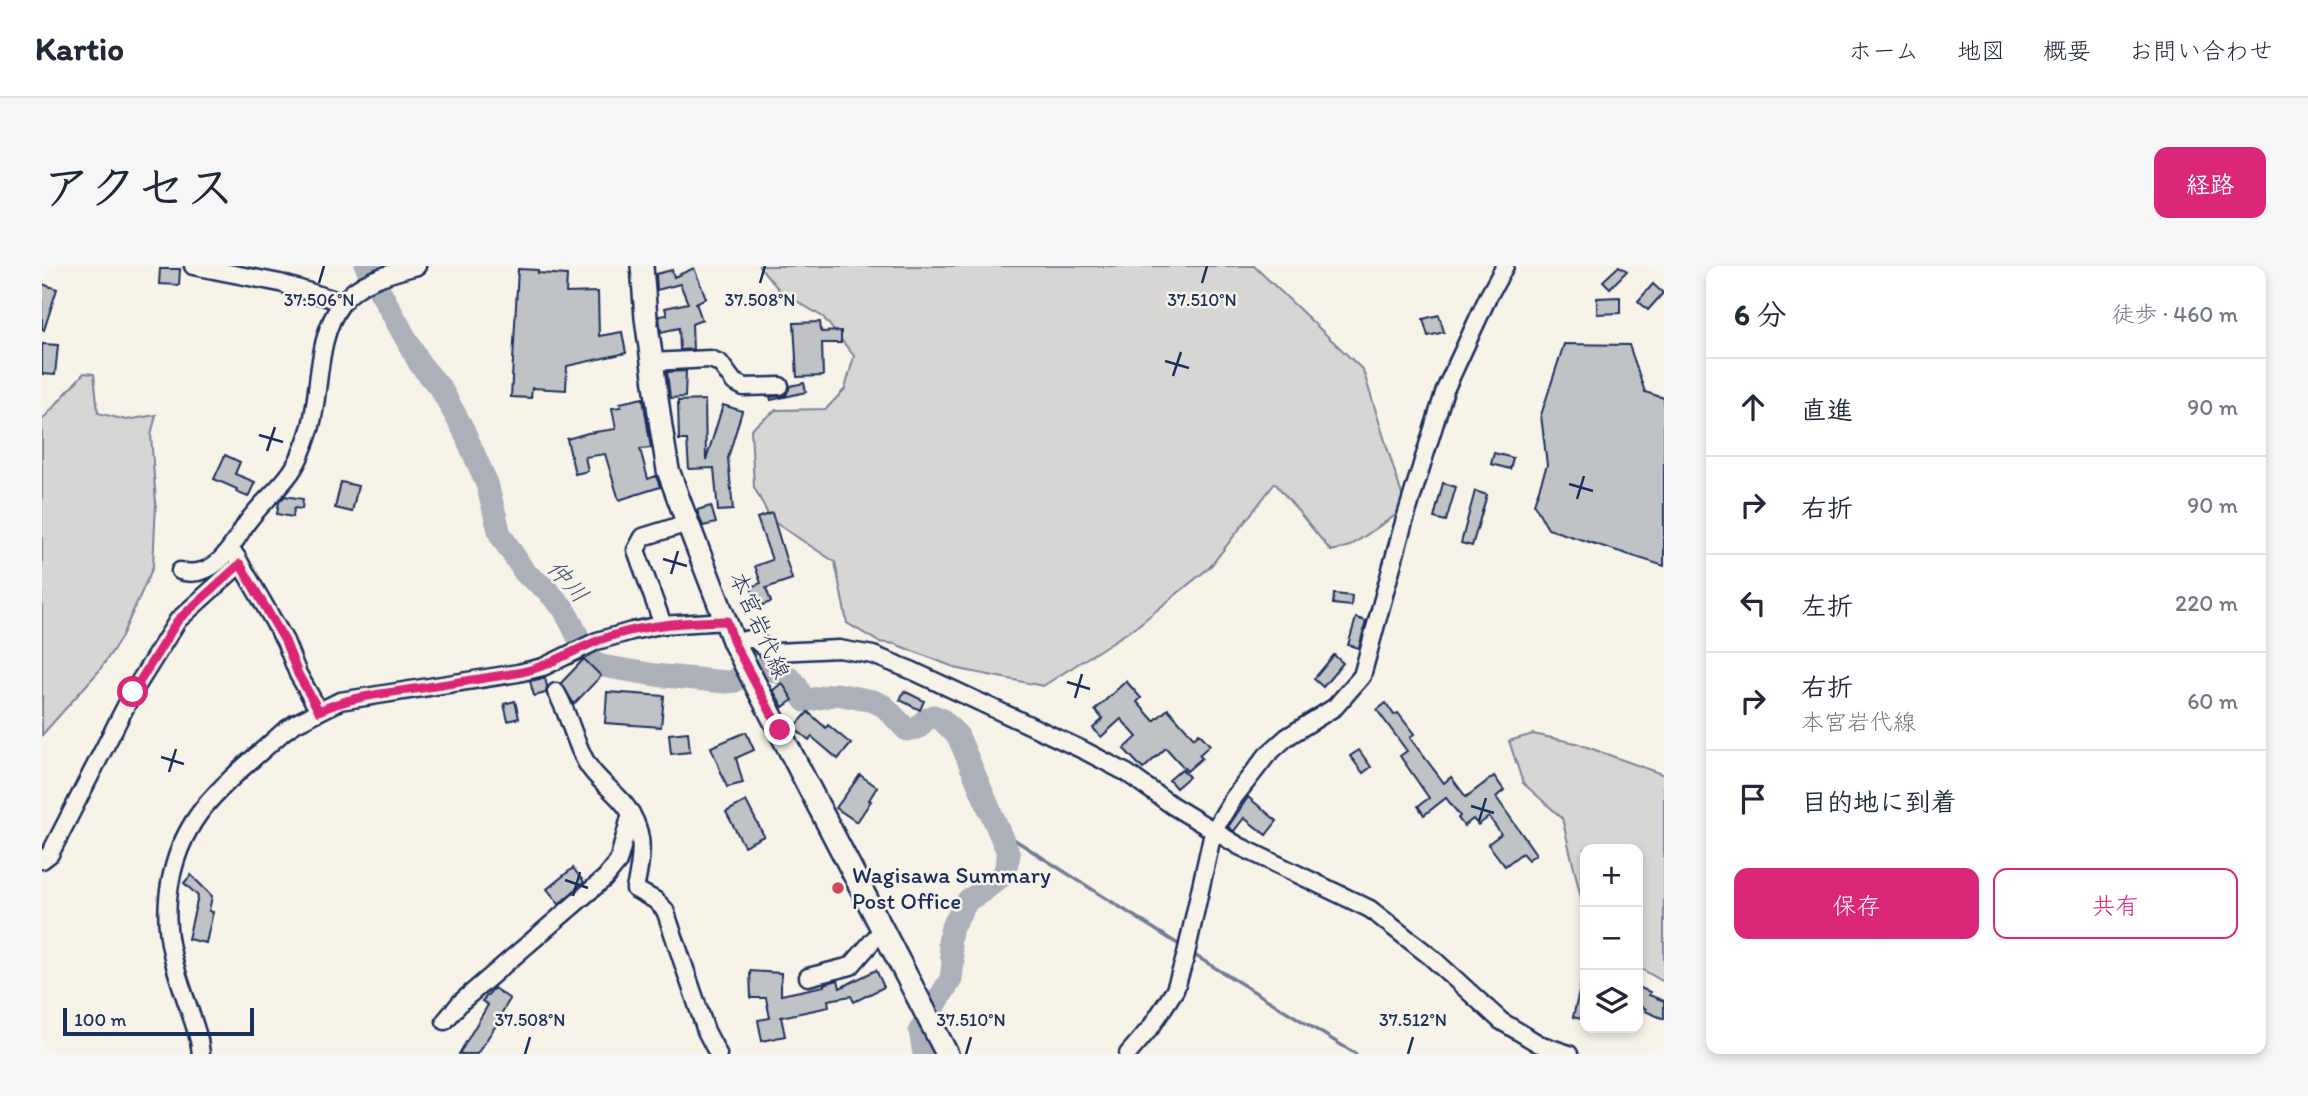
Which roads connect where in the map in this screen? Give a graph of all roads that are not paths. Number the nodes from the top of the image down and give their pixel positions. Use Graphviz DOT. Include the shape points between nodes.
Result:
graph roads {
  1 [pos="193,266"];
  2 [pos="417,266"];
  3 [pos="642,266"];
  4 [pos="1505,266"];
  5 [pos="342,302"];
  6 [pos="652,362"];
  7 [pos="780,386"];
  8 [pos="688,523"];
  9 [pos="232,548"];
  10 [pos="240,564"];
  11 [pos="180,571"];
  12 [pos="727,621"];
  13 [pos="663,625"];
  14 [pos="734,643"];
  15 [pos="556,692"];
  16 [pos="319,711"];
  17 [pos="631,813"];
  18 [pos="1213,832"];
  19 [pos="42,860"];
  20 [pos="882,930"];
  21 [pos="808,977"];
  22 [pos="445,1021"];
  23 [pos="1136,1051"];
  24 [pos="201,1054"];
  25 [pos="718,1054"];
  26 [pos="947,1054"];
  27 [pos="1569,1054"];
  1 -- 5 [label="street" via="280,283"];
  2 -- 5 [label="street" via="358,288"];
  3 -- 6 [label="main road, 本宮岩代線"];
  4 -- 18 [label="street" via="1445,390 1362,676 1335,707 1267,755"];
  5 -- 9 [label="street" via="327,336 311,427 300,457"];
  6 -- 7 [label="street" via="710,359 744,387"];
  6 -- 8 [label="main road, 本宮岩代線" via="668,470"];
  8 -- 12 [label="main road, 本宮岩代線"];
  8 -- 13 [label="street" via="643,537 636,550"];
  9 -- 10 [label="street"];
  9 -- 11 [label="street" via="198,573"];
  10 -- 16 [label="street"];
  10 -- 19 [label="street" via="178,620 133,692 50,853"];
  12 -- 13 [label="street"];
  12 -- 14 [label="main road, 本宮岩代線"];
  13 -- 16 [label="street" via="610,636 543,667 369,695"];
  14 -- 18 [label="street" via="753,638 776,652 852,650 893,662 1127,773"];
  14 -- 20 [label="main road, 本宮岩代線"];
  15 -- 17 [label="street" via="589,767"];
  16 -- 24 [label="street" via="283,733 204,807 177,855 167,900 169,939"];
  17 -- 22 [label="street" via="618,862 605,878 461,1002"];
  17 -- 25 [label="street" via="642,849 635,889 665,910"];
  18 -- 23 [label="street" via="1175,990"];
  18 -- 27 [label="street" via="1370,909 1501,1021 1539,1044"];
  20 -- 21 [label="street" via="851,966"];
  20 -- 26 [label="main road, 本宮岩代線"];
}
